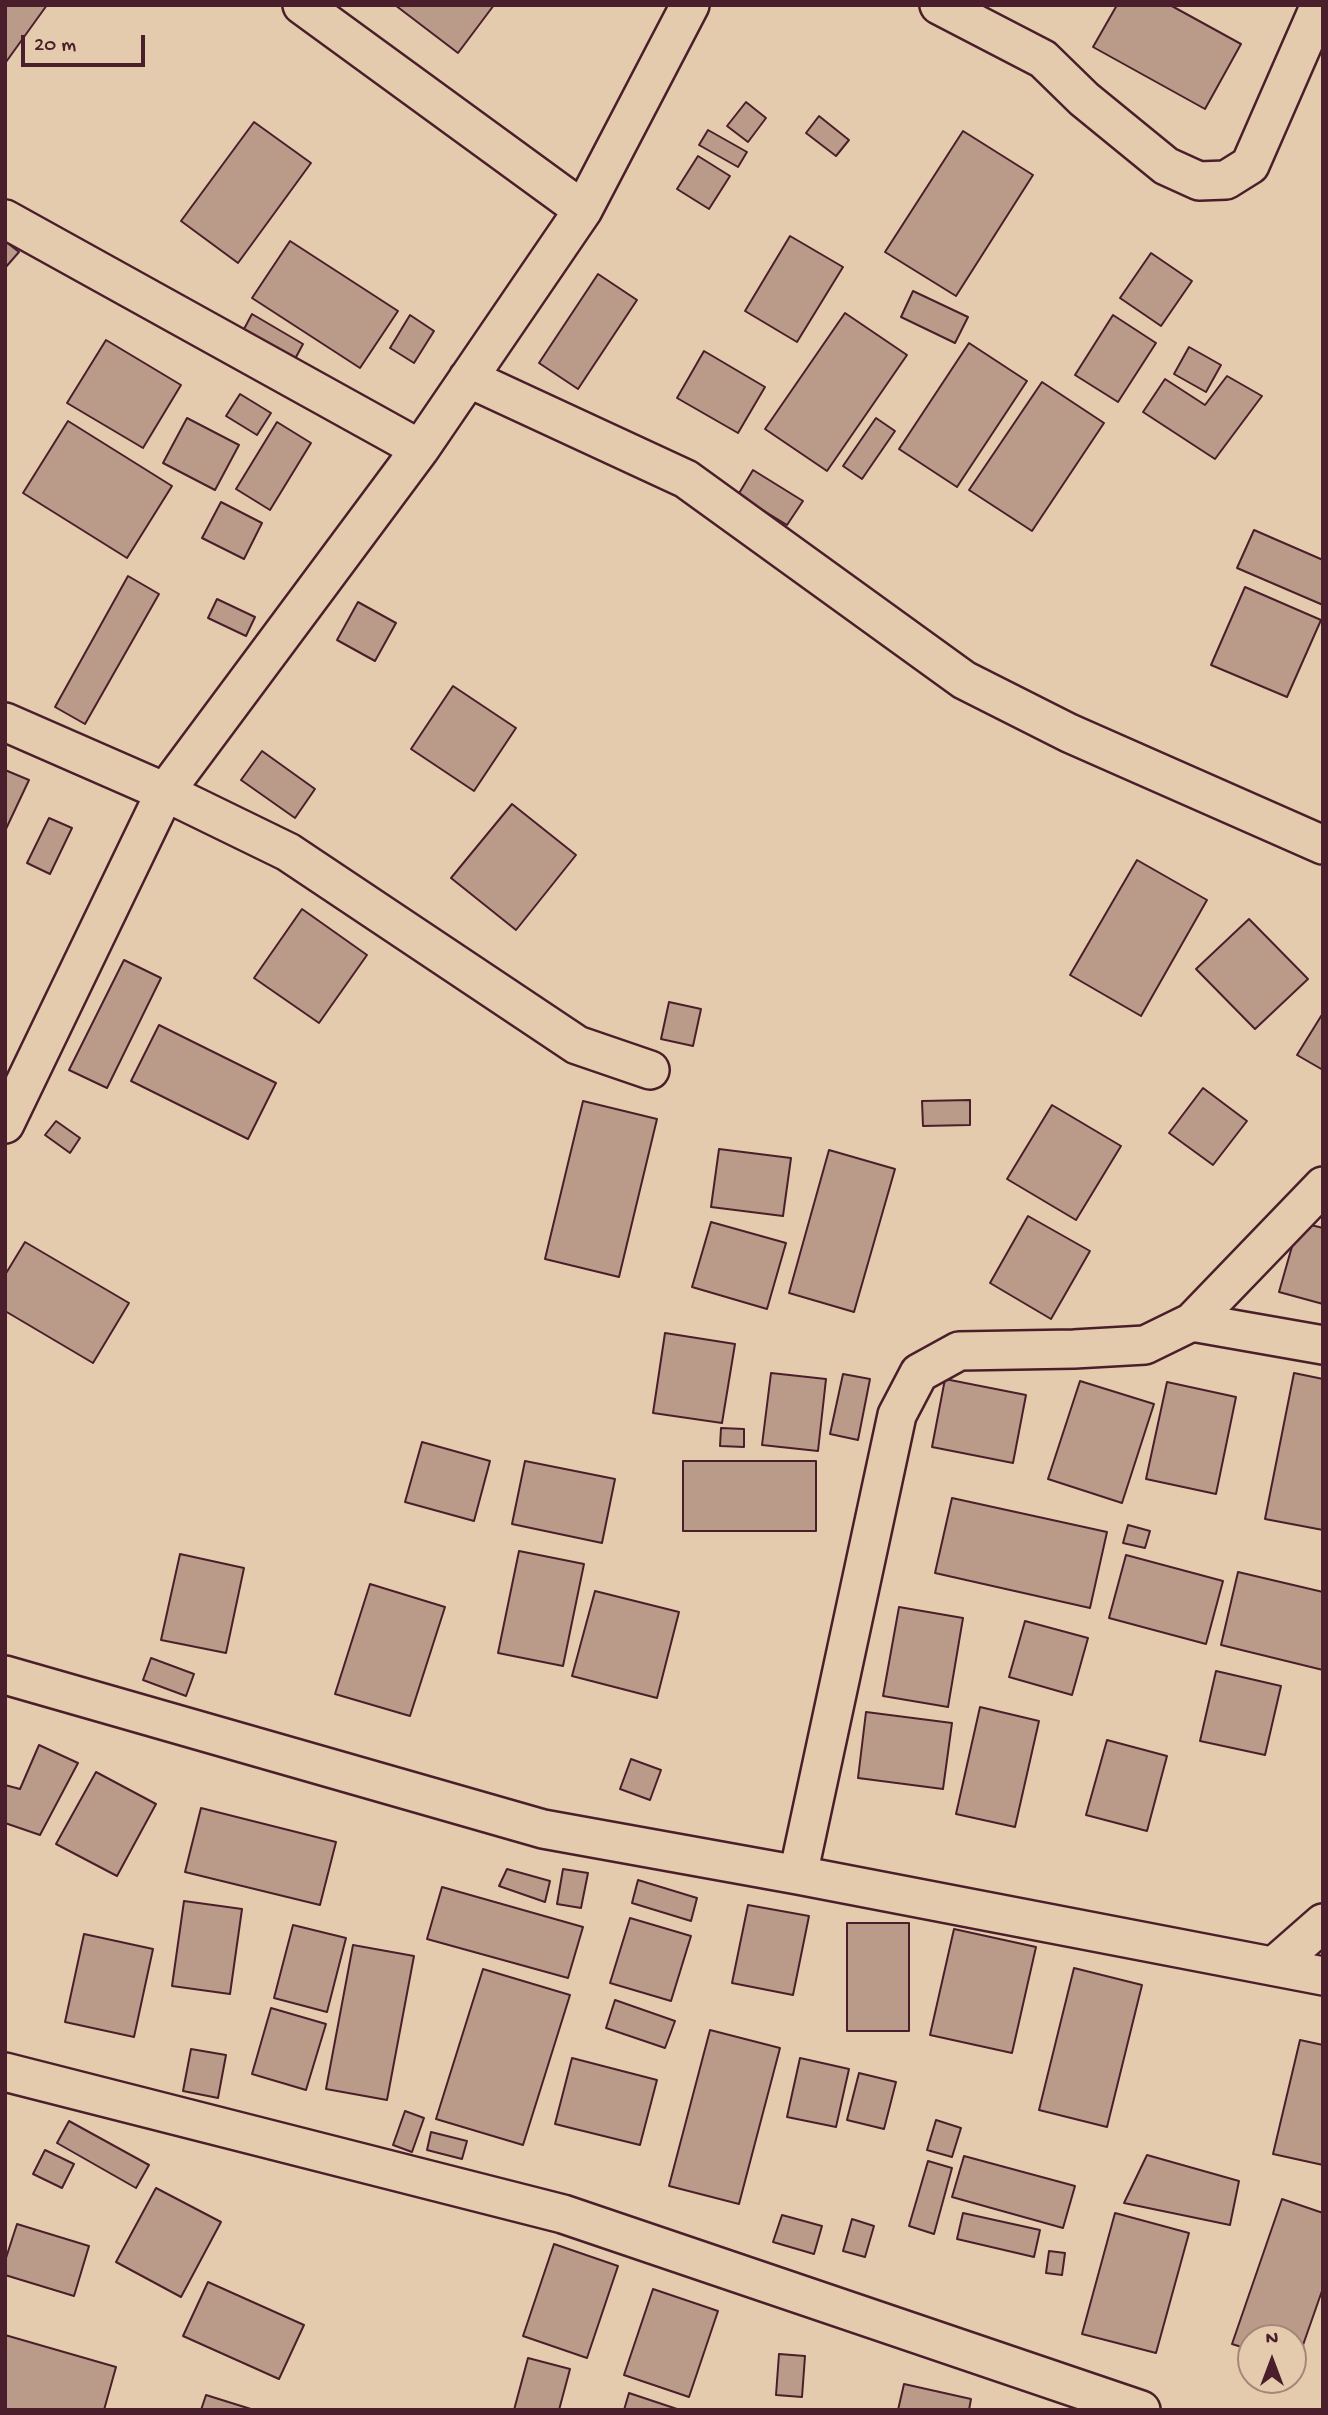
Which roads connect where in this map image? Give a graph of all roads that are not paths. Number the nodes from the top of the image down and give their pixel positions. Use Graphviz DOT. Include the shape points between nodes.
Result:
graph roads {
  1 [pos="302,5"];
  2 [pos="690,5"];
  3 [pos="939,5"];
  4 [pos="1320,5"];
  5 [pos="583,209"];
  6 [pos="5,219"];
  7 [pos="468,378"];
  8 [pos="420,449"];
  9 [pos="5,722"];
  10 [pos="165,792"];
  11 [pos="1323,845"];
  12 [pos="650,1070"];
  13 [pos="5,1124"];
  14 [pos="1323,1186"];
  15 [pos="1192,1322"];
  16 [pos="1323,1345"];
  17 [pos="5,1675"];
  18 [pos="798,1875"];
  19 [pos="1323,1923"];
  20 [pos="1274,1966"];
  21 [pos="1323,1976"];
  22 [pos="5,2072"];
  23 [pos="1142,2410"];
  1 -- 5 [label="street"];
  2 -- 5 [label="street"];
  3 -- 4 [label="street" via="1043,59 1166,166 1199,180 1226,180 1250,165"];
  5 -- 7 [label="street"];
  6 -- 8 [label="street"];
  7 -- 8 [label="street"];
  7 -- 11 [label="street" via="686,479 964,680 1069,733"];
  8 -- 10 [label="street"];
  9 -- 10 [label="street"];
  10 -- 12 [label="street" via="288,852 577,1045"];
  10 -- 13 [label="street"];
  14 -- 15 [label="street"];
  15 -- 16 [label="street"];
  15 -- 18 [label="street" via="1144,1345 959,1351 919,1373 897,1415"];
  17 -- 18 [label="street" via="543,1829"];
  18 -- 20 [label="street"];
  19 -- 20 [label="street"];
  20 -- 21 [label="street"];
  22 -- 23 [label="street" via="563,2214"];
}
